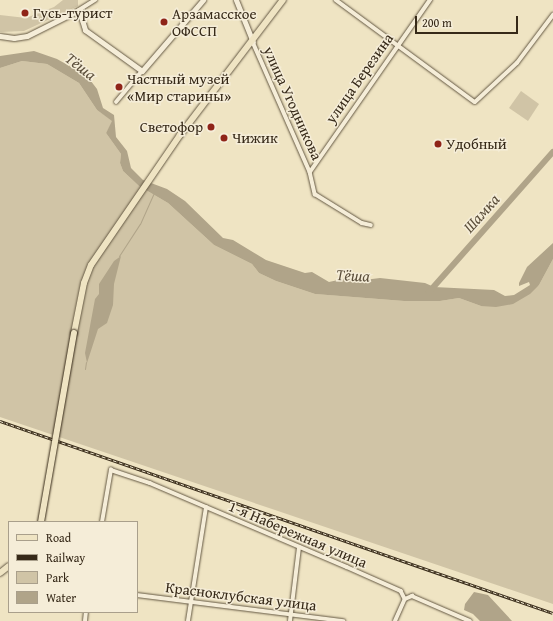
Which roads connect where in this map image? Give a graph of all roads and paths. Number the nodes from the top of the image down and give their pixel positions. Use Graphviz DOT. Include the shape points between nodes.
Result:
graph roads {
  1 [pos="95,0"];
  2 [pos="203,0"];
  3 [pos="236,0"];
  4 [pos="283,0"];
  5 [pos="336,0"];
  6 [pos="430,0"];
  7 [pos="79,10"];
  8 [pos="553,15"];
  9 [pos="0,36"];
  10 [pos="253,42"];
  11 [pos="398,45"];
  12 [pos="142,71"];
  13 [pos="116,102"];
  14 [pos="310,172"];
  15 [pos="371,225"];
  16 [pos="206,507"];
  17 [pos="41,521"];
  18 [pos="102,521"];
  19 [pos="299,548"];
  20 [pos="8,567"];
  21 [pos="0,573"];
  22 [pos="138,596"];
  23 [pos="405,599"];
  24 [pos="191,602"];
  25 [pos="291,614"];
  26 [pos="188,621"];
  27 [pos="290,621"];
  28 [pos="343,621"];
  29 [pos="395,621"];
  30 [pos="470,621"];
  1 -- 7 [label="street"];
  2 -- 12 [label="street"];
  3 -- 10 [label="street, улица Угодникова"];
  4 -- 10 [label="main road"];
  5 -- 11 [label="street"];
  6 -- 11 [label="street, улица Березина"];
  7 -- 9 [label="street" via="27,36"];
  7 -- 12 [label="street" via="85,30"];
  8 -- 11 [label="street" via="517,64 475,102"];
  10 -- 14 [label="street, улица Угодникова"];
  10 -- 17 [label="main road, bridge" via="162,161 91,265 84,283 74,333"];
  11 -- 14 [label="street, улица Березина"];
  12 -- 13 [label="street"];
  14 -- 15 [label="street, улица Угодникова" via="315,194 319,199 362,223"];
  16 -- 18 [label="street, 1-я Набережная улица" via="111,470"];
  16 -- 19 [label="street, 1-я Набережная улица"];
  16 -- 24 [label="street"];
  19 -- 23 [label="street, 1-я Набережная улица" via="401,591"];
  19 -- 25 [label="street"];
  20 -- 21 [label="main road"];
  22 -- 24 [label="street, Красноклубская улица"];
  23 -- 29 [label="street"];
  23 -- 30 [label="street" via="412,596"];
  24 -- 25 [label="street, Красноклубская улица"];
  24 -- 26 [label="street"];
  25 -- 27 [label="street"];
  25 -- 28 [label="street, Красноклубская улица"];
}
